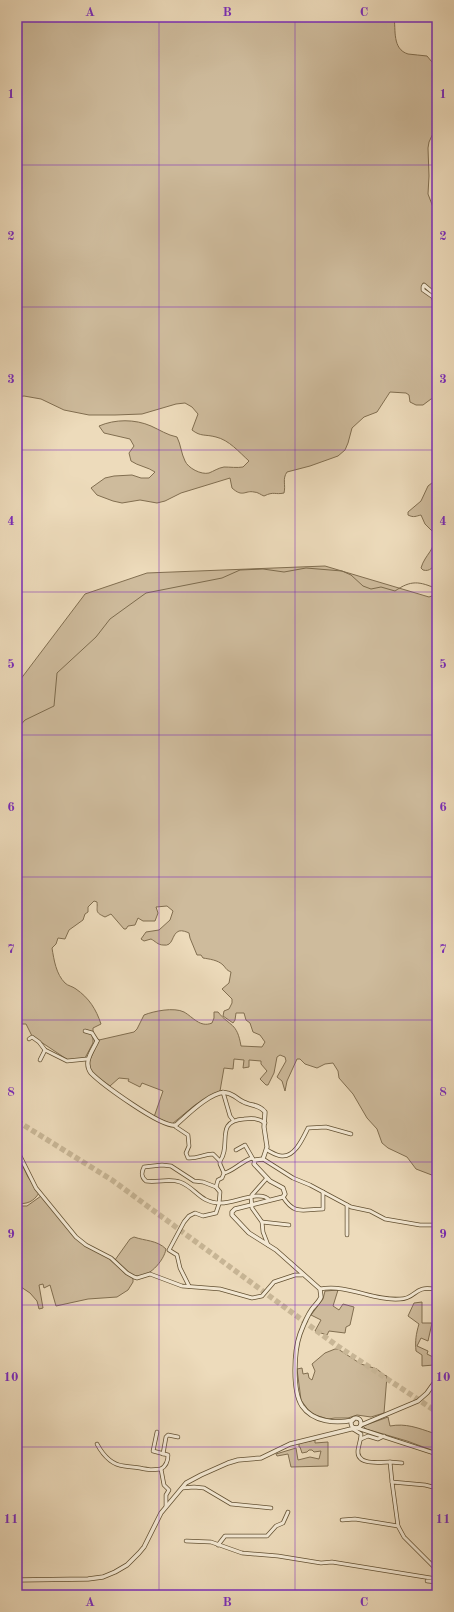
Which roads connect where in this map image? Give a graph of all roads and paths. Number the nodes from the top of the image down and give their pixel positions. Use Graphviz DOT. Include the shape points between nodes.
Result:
graph roads {
  1 [pos="437,296"];
  2 [pos="437,307"];
  3 [pos="85,1031"];
  4 [pos="28,1039"];
  5 [pos="97,1041"];
  6 [pos="45,1050"];
  7 [pos="87,1059"];
  8 [pos="40,1060"];
  9 [pos="223,1092"];
  10 [pos="233,1120"];
  11 [pos="265,1123"];
  12 [pos="175,1125"];
  13 [pos="351,1134"];
  14 [pos="17,1150"];
  15 [pos="236,1150"];
  16 [pos="267,1150"];
  17 [pos="253,1159"];
  18 [pos="263,1159"];
  19 [pos="220,1161"];
  20 [pos="224,1173"];
  21 [pos="267,1178"];
  22 [pos="216,1187"];
  23 [pos="323,1192"];
  24 [pos="251,1196"];
  25 [pos="283,1197"];
  26 [pos="269,1200"];
  27 [pos="219,1204"];
  28 [pos="252,1204"];
  29 [pos="347,1206"];
  30 [pos="262,1222"];
  31 [pos="289,1225"];
  32 [pos="437,1225"];
  33 [pos="346,1235"];
  34 [pos="268,1245"];
  35 [pos="302,1275"];
  36 [pos="189,1286"];
  37 [pos="320,1289"];
  38 [pos="437,1290"];
  39 [pos="437,1379"];
  40 [pos="359,1419"];
  41 [pos="369,1420"];
  42 [pos="355,1425"];
  43 [pos="157,1432"];
  44 [pos="384,1436"];
  45 [pos="178,1437"];
  46 [pos="361,1439"];
  47 [pos="97,1444"];
  48 [pos="163,1454"];
  49 [pos="437,1454"];
  50 [pos="390,1462"];
  51 [pos="402,1463"];
  52 [pos="162,1469"];
  53 [pos="392,1482"];
  54 [pos="182,1488"];
  55 [pos="437,1488"];
  56 [pos="169,1490"];
  57 [pos="175,1496"];
  58 [pos="166,1506"];
  59 [pos="271,1508"];
  60 [pos="288,1512"];
  61 [pos="342,1520"];
  62 [pos="398,1526"];
  63 [pos="186,1541"];
  64 [pos="218,1545"];
  65 [pos="437,1570"];
  66 [pos="17,1580"];
  67 [pos="427,1581"];
  68 [pos="437,1581"];
  1 -- 2 [label="street" via="424,285 423,290 433,297"];
  3 -- 5 [label="street" via="92,1033"];
  4 -- 6 [label="street" via="32,1037 40,1042"];
  5 -- 7 [label="street"];
  6 -- 7 [label="street" via="66,1061"];
  6 -- 8 [label="street"];
  7 -- 12 [label="street" via="88,1069 94,1077 158,1120"];
  9 -- 10 [label="street"];
  9 -- 11 [label="street" via="262,1108 266,1115"];
  9 -- 12 [label="street" via="200,1104"];
  10 -- 11 [label="street" via="256,1119"];
  10 -- 19 [label="street" via="227,1129"];
  11 -- 16 [label="street"];
  12 -- 19 [label="street" via="188,1135 188,1158 199,1158 212,1153"];
  13 -- 16 [label="street" via="326,1127 308,1128 297,1148 288,1155 281,1156"];
  14 -- 36 [label="street" via="36,1188 81,1242 111,1258 134,1277 150,1274 182,1286"];
  15 -- 17 [label="street" via="245,1145"];
  16 -- 18 [label="street"];
  17 -- 18 [label="street"];
  17 -- 20 [label="street"];
  17 -- 21 [label="street" via="254,1164"];
  18 -- 23 [label="street" via="288,1176"];
  19 -- 20 [label="street"];
  20 -- 22 [label="street"];
  21 -- 24 [label="street"];
  21 -- 25 [label="street" via="283,1188"];
  22 -- 27 [label="street" via="220,1192"];
  22 -- 27 [label="street" via="194,1181 166,1165 144,1167 142,1173 142,1178 146,1181 179,1182 190,1187 202,1199"];
  23 -- 25 [label="street" via="323,1209 296,1210 290,1208"];
  23 -- 29 [label="street"];
  24 -- 26 [label="street" via="263,1196"];
  24 -- 27 [label="street"];
  24 -- 28 [label="street"];
  25 -- 26 [label="street"];
  26 -- 28 [label="street"];
  27 -- 36 [label="street" via="213,1215 189,1216 169,1250 177,1255"];
  28 -- 30 [label="street" via="253,1210"];
  28 -- 34 [label="street" via="234,1210 232,1215 249,1233"];
  29 -- 32 [label="street" via="370,1211 385,1219"];
  29 -- 33 [label="street"];
  30 -- 31 [label="street"];
  30 -- 34 [label="street"];
  34 -- 35 [label="street"];
  35 -- 36 [label="street" via="274,1282 262,1296 256,1298 220,1289"];
  35 -- 37 [label="street"];
  37 -- 38 [label="street" via="349,1289 377,1298 400,1300 427,1287"];
  37 -- 42 [label="street" via="321,1297 310,1313 298,1340 295,1368 298,1395 302,1406 317,1418 331,1422 346,1421"];
  39 -- 41 [label="street" via="418,1401"];
  40 -- 41 [label="street"];
  40 -- 42 [label="street"];
  40 -- 42 [label="street" via="356,1418"];
  41 -- 42 [label="street"];
  42 -- 44 [label="street"];
  42 -- 46 [label="street"];
  42 -- 54 [label="street" via="346,1430 294,1442 261,1458 228,1463 201,1475"];
  43 -- 48 [label="street" via="152,1451"];
  44 -- 46 [label="street" via="378,1439 368,1436"];
  44 -- 49 [label="street"];
  45 -- 48 [label="street" via="166,1437"];
  46 -- 50 [label="street" via="359,1458 364,1461"];
  47 -- 52 [label="street" via="102,1453 114,1463 149,1470"];
  48 -- 52 [label="street" via="168,1455 168,1458"];
  50 -- 51 [label="street"];
  50 -- 53 [label="street"];
  52 -- 56 [label="street" via="164,1485"];
  53 -- 55 [label="street"];
  53 -- 62 [label="street"];
  54 -- 57 [label="street"];
  54 -- 59 [label="street" via="204,1488 231,1504"];
  56 -- 57 [label="street"];
  56 -- 58 [label="street" via="166,1495"];
  57 -- 58 [label="street"];
  58 -- 66 [label="street" via="144,1547 134,1559 115,1572 103,1577"];
  60 -- 64 [label="street" via="282,1523 267,1536 225,1536"];
  61 -- 62 [label="street" via="355,1519"];
  62 -- 65 [label="street" via="404,1537"];
  63 -- 64 [label="street" via="212,1542"];
  64 -- 68 [label="street" via="242,1553 321,1563 332,1562"];
  67 -- 68 [label="street"];
}
